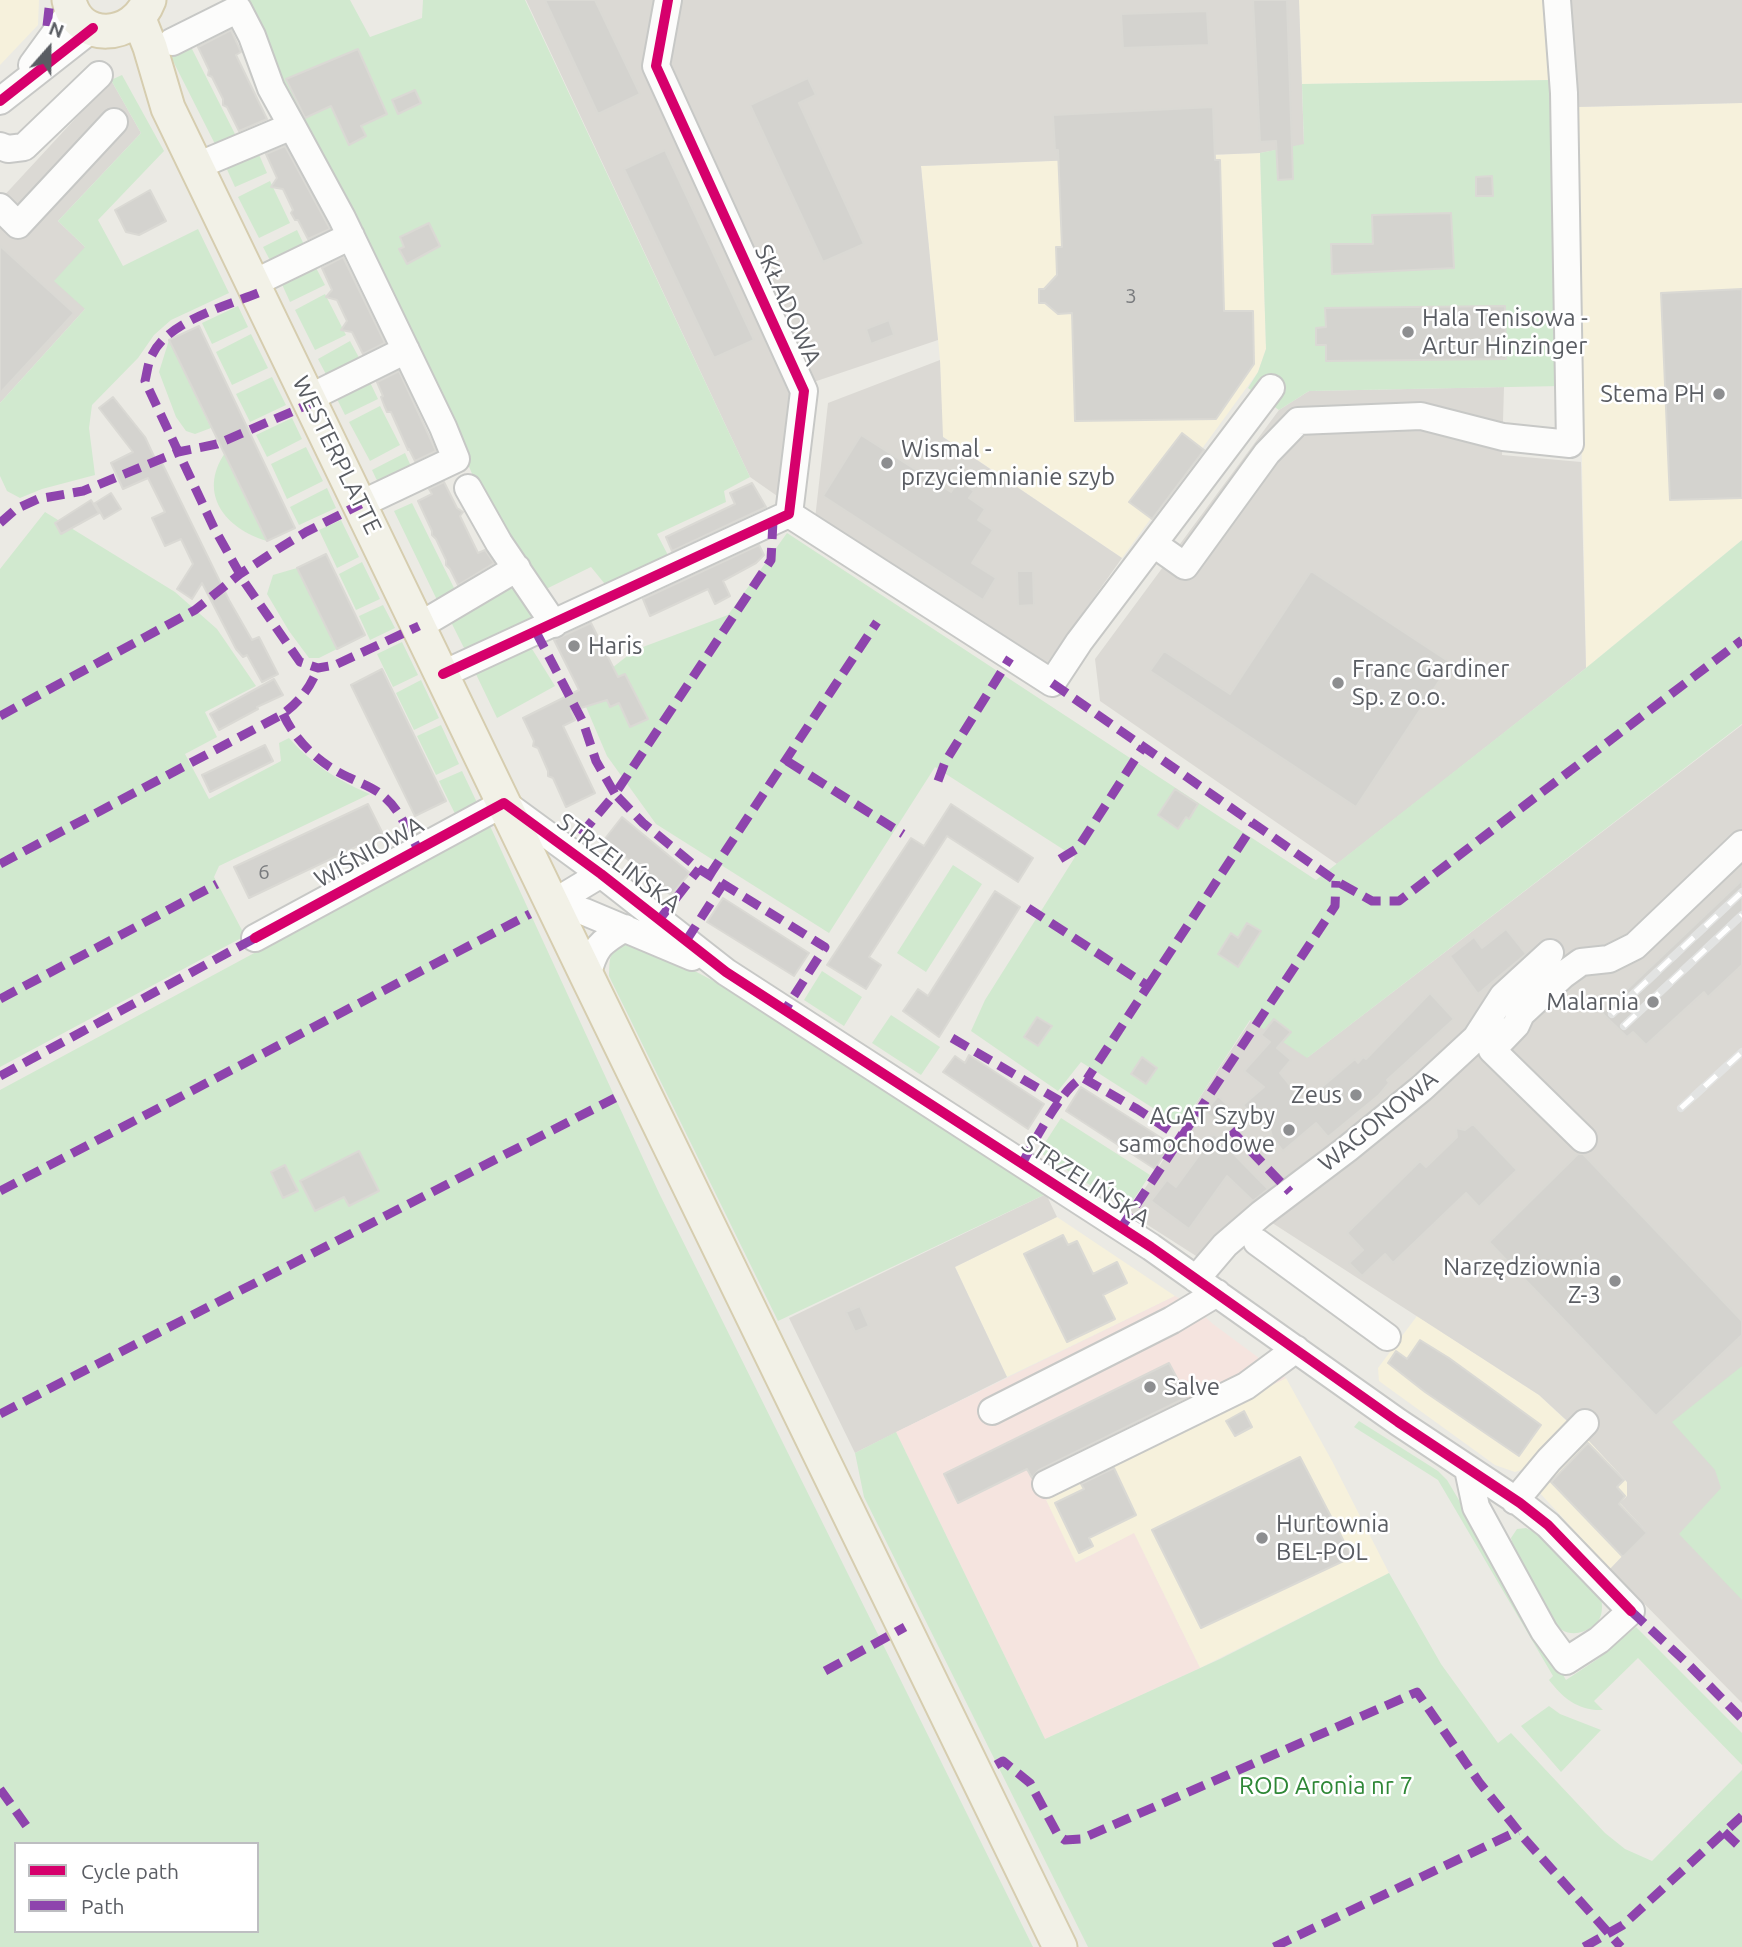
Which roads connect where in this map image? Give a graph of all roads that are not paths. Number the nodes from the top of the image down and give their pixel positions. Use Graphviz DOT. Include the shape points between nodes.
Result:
graph roads {
  1 [pos="668,0"];
  2 [pos="1557,0"];
  3 [pos="106,15"];
  4 [pos="172,42"];
  5 [pos="99,75"];
  6 [pos="7,95"];
  7 [pos="114,122"];
  8 [pos="292,126"];
  9 [pos="0,146"];
  10 [pos="197,166"];
  11 [pos="0,207"];
  12 [pos="351,236"];
  13 [pos="254,283"];
  14 [pos="406,350"];
  15 [pos="1271,388"];
  16 [pos="309,398"];
  17 [pos="468,488"];
  18 [pos="361,504"];
  19 [pos="789,514"];
  20 [pos="1154,544"];
  21 [pos="517,568"];
  22 [pos="554,624"];
  23 [pos="419,625"];
  24 [pos="443,674"];
  25 [pos="504,803"];
  26 [pos="1742,844"];
  27 [pos="601,874"];
  28 [pos="553,903"];
  29 [pos="625,928"];
  30 [pos="255,938"];
  31 [pos="1550,953"];
  32 [pos="726,972"];
  33 [pos="587,976"];
  34 [pos="1583,1139"];
  35 [pos="1257,1242"];
  36 [pos="1206,1286"];
  37 [pos="1387,1337"];
  38 [pos="1296,1349"];
  39 [pos="992,1411"];
  40 [pos="1586,1423"];
  41 [pos="1468,1469"];
  42 [pos="1046,1483"];
  43 [pos="1515,1501"];
  44 [pos="1060,1947"];
  1 -- 19 [label="street, SKŁADOWA" via="656,65 804,391"];
  2 -- 20 [label="street" via="1564,93 1570,444 1503,437 1421,416 1298,421 1267,453 1185,566"];
  3 -- 6 [label="street"];
  3 -- 10 [label="main road, WESTERPLATTE" via="150,47 169,108"];
  4 -- 8 [label="street" via="238,9"];
  5 -- 9 [label="street" via="24,147"];
  7 -- 11 [label="street" via="18,225"];
  8 -- 10 [label="street"];
  8 -- 12 [label="street"];
  10 -- 13 [label="main road, WESTERPLATTE"];
  12 -- 13 [label="street"];
  12 -- 14 [label="street"];
  13 -- 16 [label="main road, WESTERPLATTE"];
  14 -- 16 [label="street"];
  14 -- 18 [label="street" via="456,459"];
  15 -- 20 [label="street"];
  16 -- 18 [label="main road, WESTERPLATTE"];
  17 -- 21 [label="street"];
  18 -- 23 [label="main road, WESTERPLATTE"];
  19 -- 20 [label="street" via="1052,683"];
  19 -- 22 [label="street"];
  21 -- 22 [label="street"];
  21 -- 23 [label="street"];
  22 -- 24 [label="street"];
  23 -- 24 [label="main road, WESTERPLATTE"];
  24 -- 25 [label="main road, WESTERPLATTE"];
  25 -- 27 [label="street, STRZELIŃSKA"];
  25 -- 28 [label="main road, WESTERPLATTE"];
  25 -- 30 [label="street, WIŚNIOWA"];
  26 -- 34 [label="street" via="1635,946 1609,959 1581,962 1563,975 1521,1014 1492,1050"];
  27 -- 28 [label="street"];
  27 -- 32 [label="street, STRZELIŃSKA"];
  28 -- 29 [label="street, STRZELIŃSKA"];
  28 -- 33 [label="main road, WESTERPLATTE"];
  29 -- 32 [label="street, STRZELIŃSKA"];
  29 -- 33 [label="street" via="594,953"];
  31 -- 36 [label="street, WAGONOWA" via="1503,996 1476,1038 1422,1088 1225,1245"];
  32 -- 36 [label="street, STRZELIŃSKA"];
  33 -- 44 [label="main road, WESTERPLATTE"];
  35 -- 37 [label="street"];
  36 -- 38 [label="street, STRZELIŃSKA"];
  36 -- 39 [label="street, WAGONOWA" via="1172,1320"];
  38 -- 41 [label="street, STRZELIŃSKA"];
  38 -- 42 [label="street" via="1246,1386"];
  40 -- 43 [label="street"];
  41 -- 43 [label="street, STRZELIŃSKA"];
  41 -- 43 [label="street, STRZELIŃSKA" via="1476,1507 1566,1661 1631,1611 1548,1525"];
}
